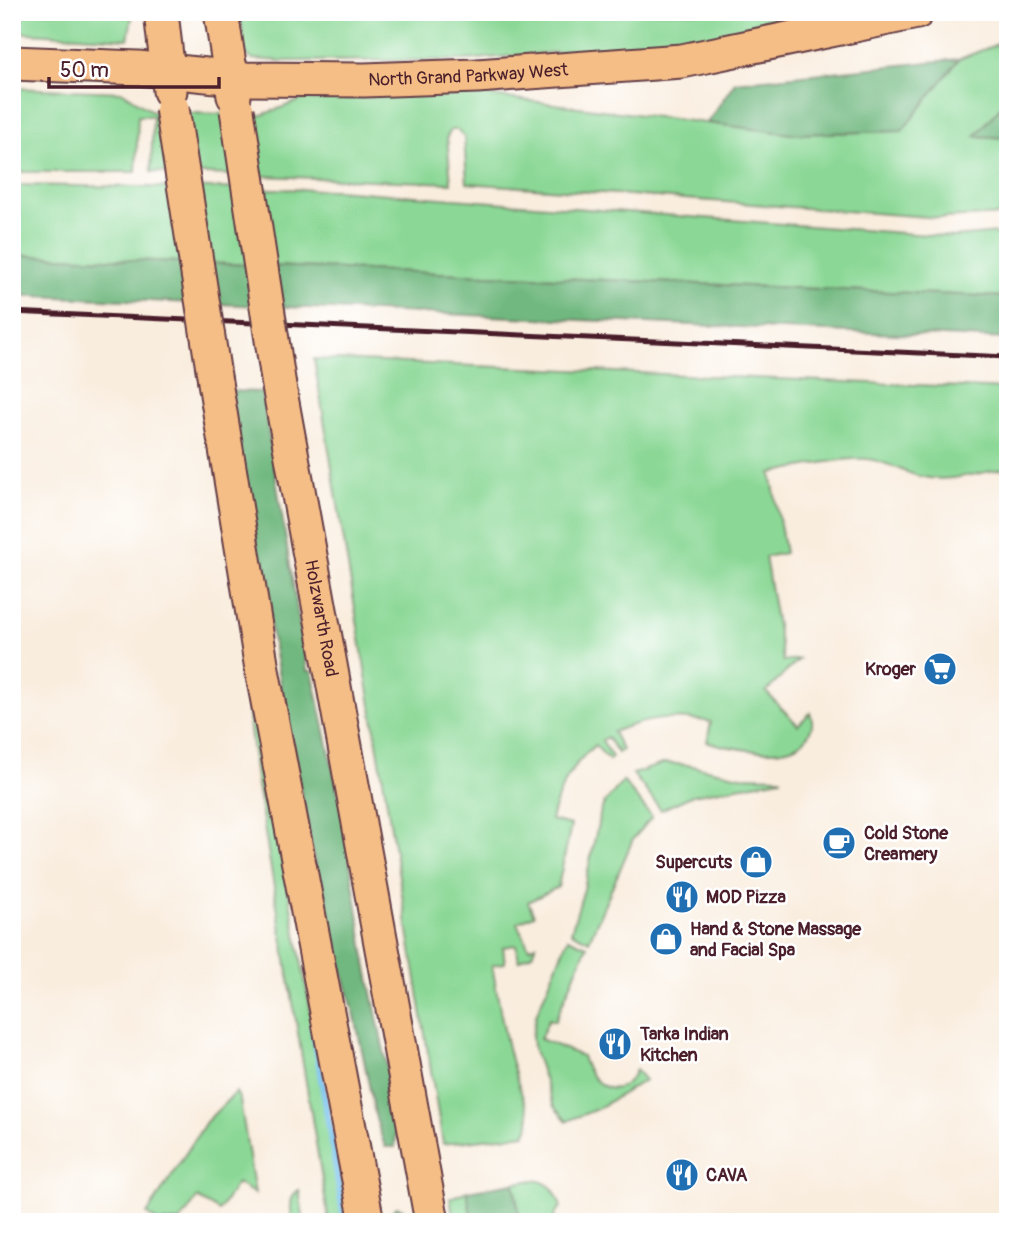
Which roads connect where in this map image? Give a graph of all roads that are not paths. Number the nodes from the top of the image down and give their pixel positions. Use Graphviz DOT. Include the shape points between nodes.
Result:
graph roads {
  1 [pos="918,12"];
  2 [pos="162,18"];
  3 [pos="222,20"];
  4 [pos="12,63"];
  5 [pos="167,70"];
  6 [pos="231,78"];
  7 [pos="367,1222"];
  8 [pos="432,1222"];
  1 -- 6 [label="main road, North Grand Parkway West" via="682,61 377,80"];
  2 -- 5 [label="main road"];
  3 -- 6 [label="main road, Holzwarth Road"];
  4 -- 5 [label="main road, North Grand Parkway West"];
  5 -- 6 [label="main road, North Grand Parkway West"];
  5 -- 7 [label="main road, bridge" via="263,675"];
  6 -- 8 [label="main road, Holzwarth Road, bridge" via="279,386"];
}
